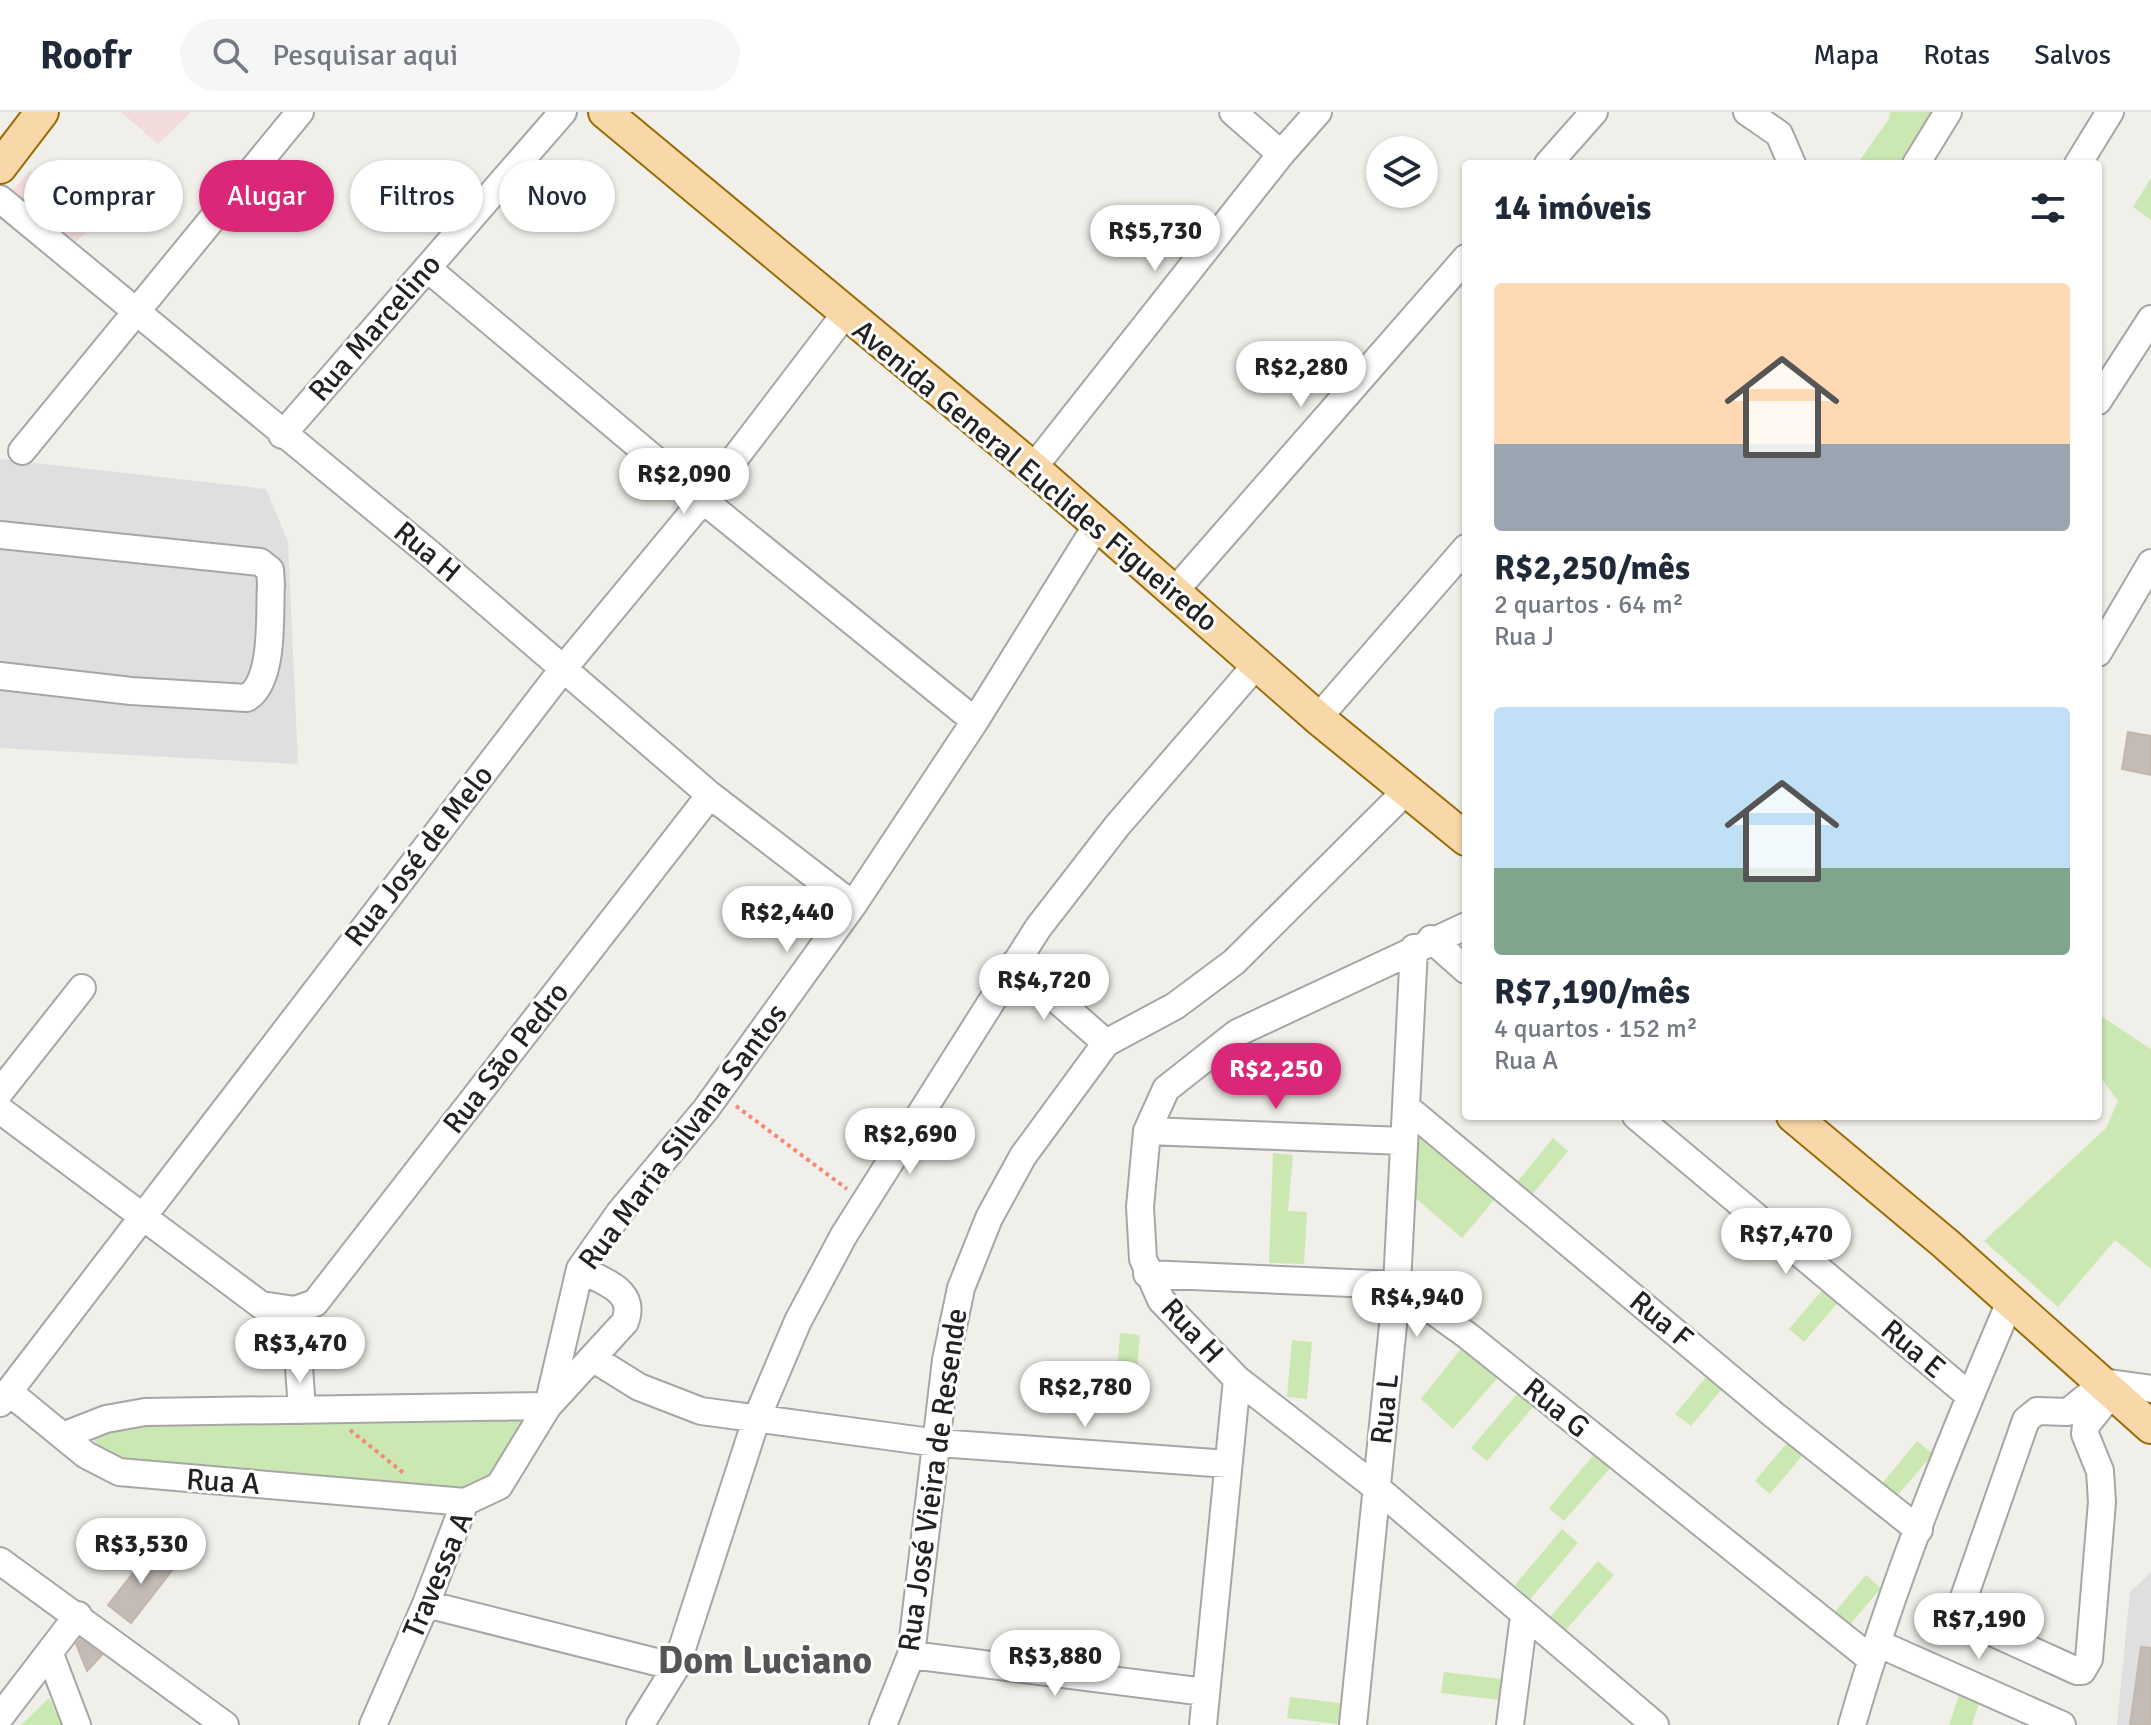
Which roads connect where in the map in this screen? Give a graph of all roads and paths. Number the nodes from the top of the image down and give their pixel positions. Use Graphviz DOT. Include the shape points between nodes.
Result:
graph roads {
  1 [pos="24,112"];
  2 [pos="42,112"];
  3 [pos="300,112"];
  4 [pos="563,112"];
  5 [pos="605,112"];
  6 [pos="1233,112"];
  7 [pos="1318,112"];
  8 [pos="1594,112"];
  9 [pos="1747,112"];
  10 [pos="1948,112"];
  11 [pos="2110,112"];
  12 [pos="1785,123"];
  13 [pos="1281,154"];
  14 [pos="0,158"];
  15 [pos="1552,160"];
  16 [pos="1791,160"];
  17 [pos="1918,160"];
  18 [pos="2080,160"];
  19 [pos="0,167"];
  20 [pos="0,199"];
  21 [pos="1462,263"];
  22 [pos="427,268"];
  23 [pos="135,313"];
  24 [pos="845,314"];
  25 [pos="2151,319"];
  26 [pos="2102,395"];
  27 [pos="282,435"];
  28 [pos="22,451"];
  29 [pos="1033,468"];
  30 [pos="703,500"];
  31 [pos="1097,525"];
  32 [pos="0,535"];
  33 [pos="1462,553"];
  34 [pos="2151,563"];
  35 [pos="1173,593"];
  36 [pos="2104,624"];
  37 [pos="1257,664"];
  38 [pos="563,669"];
  39 [pos="0,676"];
  40 [pos="1318,718"];
  41 [pos="975,721"];
  42 [pos="1406,791"];
  43 [pos="710,795"];
  44 [pos="1462,836"];
  45 [pos="853,905"];
  46 [pos="1462,928"];
  47 [pos="1423,944"];
  48 [pos="1015,963"];
  49 [pos="1462,968"];
  50 [pos="82,988"];
  51 [pos="1106,1043"];
  52 [pos="0,1092"];
  53 [pos="718,1092"];
  54 [pos="1406,1107"];
  55 [pos="0,1110"];
  56 [pos="1641,1120"];
  57 [pos="1798,1120"];
  58 [pos="1147,1131"];
  59 [pos="1404,1141"];
  60 [pos="864,1202"];
  61 [pos="142,1218"];
  62 [pos="580,1269"];
  63 [pos="1147,1274"];
  64 [pos="1397,1285"];
  65 [pos="2010,1302"];
  66 [pos="295,1310"];
  67 [pos="594,1359"];
  68 [pos="1237,1379"];
  69 [pos="2103,1386"];
  70 [pos="2151,1389"];
  71 [pos="1970,1396"];
  72 [pos="4,1398"];
  73 [pos="548,1406"];
  74 [pos="312,1409"];
  75 [pos="756,1420"];
  76 [pos="2151,1427"];
  77 [pos="65,1435"];
  78 [pos="938,1443"];
  79 [pos="1228,1464"];
  80 [pos="1378,1489"];
  81 [pos="438,1500"];
  82 [pos="465,1502"];
  83 [pos="1919,1530"];
  84 [pos="0,1561"];
  85 [pos="426,1604"];
  86 [pos="78,1615"];
  87 [pos="1524,1616"];
  88 [pos="1874,1651"];
  89 [pos="50,1654"];
  90 [pos="911,1655"];
  91 [pos="676,1667"];
  92 [pos="1205,1692"];
  93 [pos="0,1717"];
  94 [pos="77,1725"];
  95 [pos="225,1725"];
  96 [pos="373,1725"];
  97 [pos="640,1725"];
  98 [pos="883,1725"];
  99 [pos="1203,1725"];
  100 [pos="1353,1725"];
  101 [pos="1510,1725"];
  102 [pos="1655,1725"];
  103 [pos="1852,1725"];
  104 [pos="2062,1725"];
  1 -- 14 [label="main road"];
  2 -- 19 [label="main road"];
  3 -- 23 [label="street"];
  4 -- 22 [label="street, Rua Marcelino"];
  5 -- 24 [label="main road, Avenida General Euclides Figueiredo"];
  6 -- 13 [label="street"];
  7 -- 13 [label="street"];
  8 -- 15 [label="street"];
  9 -- 12 [label="street"];
  10 -- 17 [label="street"];
  11 -- 18 [label="street"];
  12 -- 16 [label="street"];
  13 -- 29 [label="street"];
  20 -- 23 [label="street, Rua H"];
  21 -- 35 [label="street"];
  22 -- 27 [label="street, Rua Marcelino"];
  22 -- 30 [label="street"];
  23 -- 27 [label="street, Rua H"];
  23 -- 28 [label="street"];
  24 -- 29 [label="main road, Avenida General Euclides Figueiredo"];
  24 -- 30 [label="street, Rua José de Melo"];
  25 -- 26 [label="street"];
  27 -- 38 [label="street, Rua H"];
  29 -- 31 [label="main road, Avenida General Euclides Figueiredo"];
  30 -- 38 [label="street, Rua José de Melo"];
  30 -- 41 [label="street"];
  31 -- 35 [label="main road, Avenida General Euclides Figueiredo"];
  31 -- 41 [label="street, Rua Maria Silvana Santos"];
  32 -- 39 [label="street" via="260,562 268,565 271,584 266,671 260,687 247,698"];
  33 -- 40 [label="street"];
  34 -- 36 [label="street"];
  35 -- 37 [label="main road, Avenida General Euclides Figueiredo"];
  37 -- 40 [label="main road, Avenida General Euclides Figueiredo"];
  37 -- 48 [label="street" via="1117,826"];
  38 -- 43 [label="street, Rua H"];
  38 -- 61 [label="street, Rua José de Melo"];
  40 -- 42 [label="main road, Avenida General Euclides Figueiredo"];
  41 -- 45 [label="street, Rua Maria Silvana Santos"];
  42 -- 44 [label="main road, Avenida General Euclides Figueiredo"];
  42 -- 51 [label="street, Rua José Vieira de Resende" via="1234,962 1175,1006"];
  43 -- 45 [label="street, Rua H"];
  43 -- 66 [label="street, Rua São Pedro" via="315,1303"];
  45 -- 53 [label="street, Rua Maria Silvana Santos"];
  46 -- 47 [label="street, Rua H"];
  47 -- 49 [label="street"];
  47 -- 54 [label="street, Rua L"];
  47 -- 58 [label="street, Rua H" via="1237,1033 1166,1089"];
  48 -- 51 [label="street"];
  48 -- 60 [label="street"];
  50 -- 52 [label="street"];
  51 -- 78 [label="street, Rua José Vieira de Resende" via="1023,1156 974,1253 946,1360"];
  53 -- 60 [label="path"];
  53 -- 62 [label="street, Rua Maria Silvana Santos"];
  54 -- 59 [label="street, Rua L"];
  54 -- 83 [label="street, Rua F"];
  55 -- 61 [label="street"];
  56 -- 71 [label="street, Rua E"];
  57 -- 65 [label="main road"];
  58 -- 59 [label="street"];
  58 -- 63 [label="street, Rua H" via="1140,1216"];
  59 -- 64 [label="street, Rua L"];
  60 -- 75 [label="street" via="798,1321"];
  61 -- 66 [label="street" via="261,1305"];
  61 -- 72 [label="street, Rua José de Melo"];
  62 -- 67 [label="street, Travessa A" via="621,1292 629,1303 625,1322"];
  62 -- 73 [label="street, Rua Maria Silvana Santos"];
  63 -- 64 [label="street"];
  63 -- 68 [label="street, Rua H" via="1168,1309"];
  64 -- 80 [label="street, Rua L"];
  64 -- 88 [label="street, Rua G"];
  65 -- 69 [label="main road"];
  65 -- 71 [label="street"];
  66 -- 74 [label="street"];
  67 -- 73 [label="street, Travessa A"];
  67 -- 75 [label="street" via="669,1401"];
  68 -- 79 [label="street"];
  68 -- 80 [label="street, Rua H"];
  69 -- 69 [label="street" via="2068,1412 2037,1411 2026,1420 1962,1610 1974,1624 2077,1671 2089,1659 2102,1502 2100,1471 2085,1434"];
  69 -- 70 [label="street"];
  69 -- 76 [label="main road"];
  71 -- 83 [label="street"];
  72 -- 77 [label="street, Rua A"];
  73 -- 74 [label="street"];
  73 -- 82 [label="street, Travessa A" via="499,1486"];
  74 -- 77 [label="street" via="125,1414"];
  74 -- 81 [label="path"];
  75 -- 78 [label="street"];
  75 -- 91 [label="street"];
  77 -- 81 [label="street, Rua A" via="102,1465 135,1475"];
  78 -- 79 [label="street"];
  78 -- 90 [label="street, Rua José Vieira de Resende"];
  79 -- 92 [label="street"];
  80 -- 87 [label="street, Rua H"];
  80 -- 100 [label="street, Rua L"];
  81 -- 82 [label="street, Rua A"];
  82 -- 85 [label="street, Travessa A"];
  83 -- 88 [label="street"];
  84 -- 86 [label="street"];
  85 -- 91 [label="street"];
  85 -- 96 [label="street, Travessa A"];
  86 -- 89 [label="street"];
  86 -- 95 [label="street"];
  87 -- 101 [label="street"];
  87 -- 102 [label="street, Rua H"];
  88 -- 103 [label="street"];
  88 -- 104 [label="street"];
  89 -- 93 [label="street"];
  89 -- 94 [label="street"];
  90 -- 92 [label="street"];
  90 -- 98 [label="street, Rua José Vieira de Resende"];
  91 -- 97 [label="street"];
  92 -- 99 [label="street"];
}
